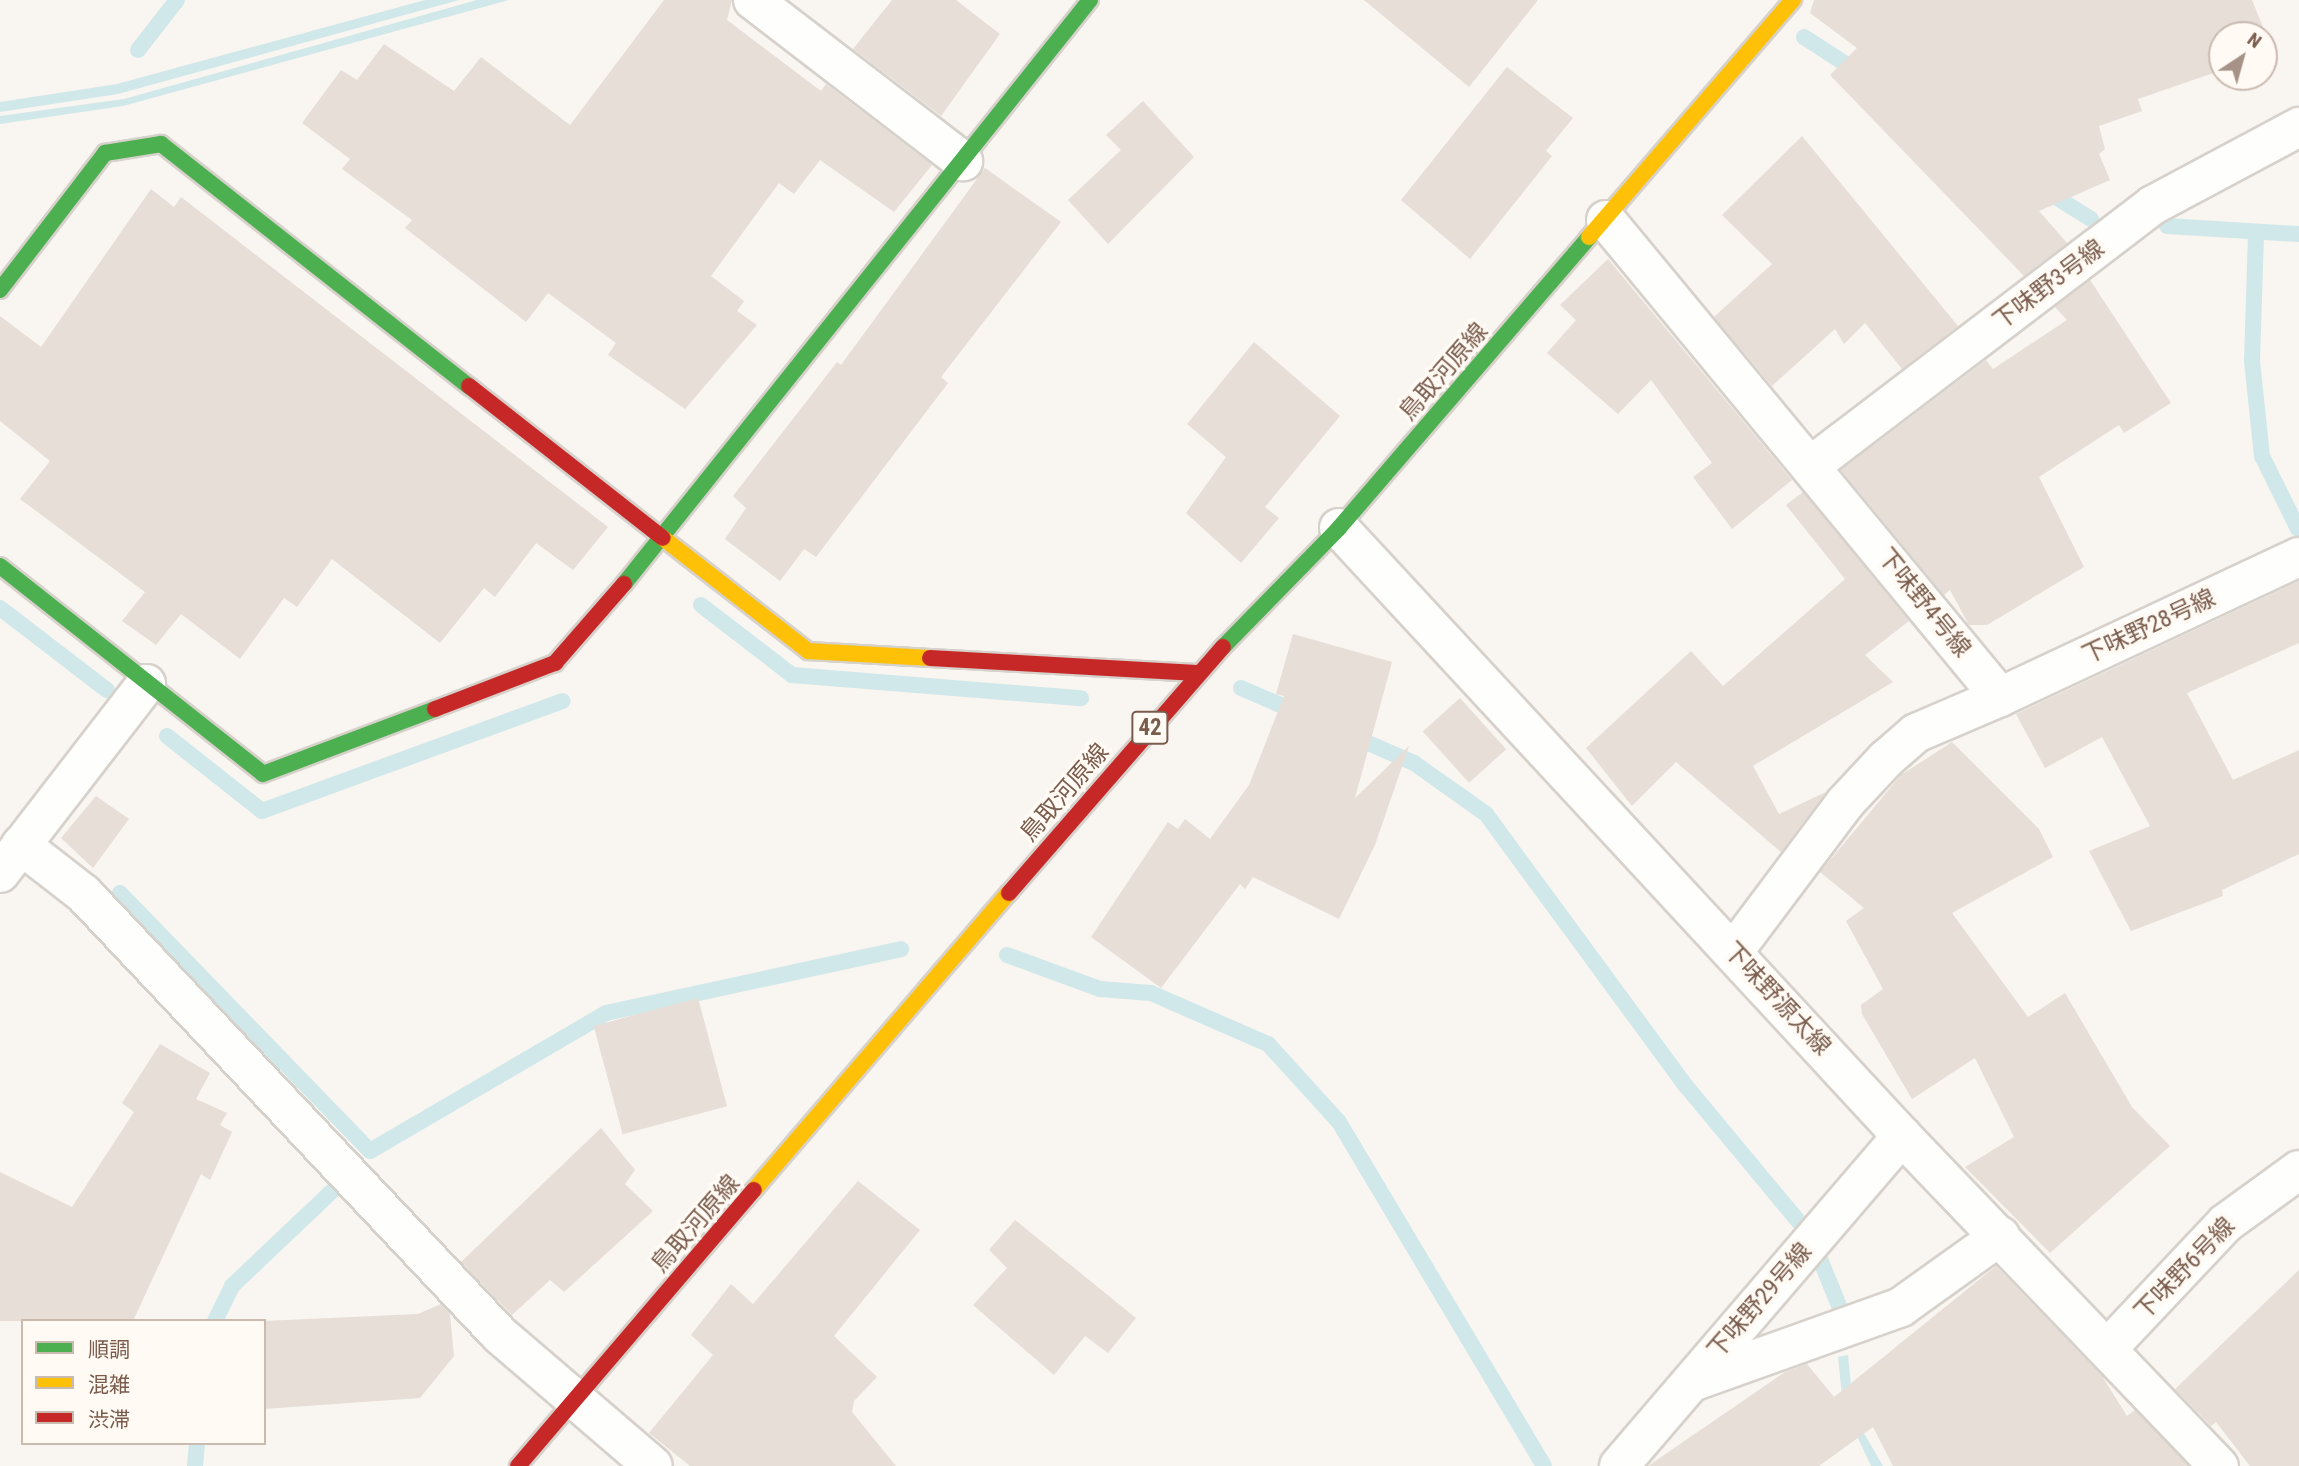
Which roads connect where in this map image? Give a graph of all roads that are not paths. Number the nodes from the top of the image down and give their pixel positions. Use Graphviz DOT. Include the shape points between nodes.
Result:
graph roads {
  1 [pos="753,0"];
  2 [pos="1090,0"];
  3 [pos="1793,0"];
  4 [pos="2299,127"];
  5 [pos="963,161"];
  6 [pos="1606,220"];
  7 [pos="0,290"];
  8 [pos="1813,464"];
  9 [pos="1339,528"];
  10 [pos="664,538"];
  11 [pos="2299,557"];
  12 [pos="0,566"];
  13 [pos="1197,673"];
  14 [pos="146,684"];
  15 [pos="2000,697"];
  16 [pos="11,859"];
  17 [pos="1733,951"];
  18 [pos="1902,1136"];
  19 [pos="2299,1170"];
  20 [pos="2000,1236"];
  21 [pos="2109,1348"];
  22 [pos="1690,1383"];
  23 [pos="576,1399"];
  24 [pos="518,1466"];
  25 [pos="653,1466"];
  26 [pos="1619,1466"];
  27 [pos="2219,1466"];
  1 -- 5 [label="street"];
  2 -- 5 [label="street"];
  3 -- 6 [label="street, 鳥取河原線 / 42"];
  4 -- 8 [label="street, 下味野3号線" via="2153,205"];
  5 -- 10 [label="street"];
  6 -- 8 [label="street, 下味野4号線"];
  6 -- 9 [label="street, 鳥取河原線 / 42"];
  7 -- 10 [label="street" via="104,153 161,144"];
  8 -- 15 [label="street, 下味野4号線"];
  9 -- 13 [label="street, 鳥取河原線 / 42"];
  9 -- 17 [label="street, 下味野源太線"];
  10 -- 13 [label="street" via="808,650"];
  10 -- 14 [label="street" via="555,663 263,774"];
  11 -- 15 [label="street, 下味野28号線"];
  12 -- 14 [label="street"];
  13 -- 23 [label="street, 鳥取河原線 / 42"];
  14 -- 16 [label="street"];
  15 -- 17 [label="street" via="1916,733 1886,759"];
  16 -- 23 [label="street" via="84,894 500,1335"];
  17 -- 18 [label="street, 下味野源太線"];
  18 -- 20 [label="street, 下味野源太線"];
  18 -- 22 [label="street, 下味野29号線"];
  19 -- 21 [label="street, 下味野6号線" via="2226,1223"];
  20 -- 21 [label="street, 下味野源太線"];
  20 -- 22 [label="street" via="1901,1307"];
  21 -- 27 [label="street, 下味野源太線"];
  22 -- 26 [label="street, 下味野29号線"];
  23 -- 24 [label="street, 鳥取河原線 / 42"];
  23 -- 25 [label="street"];
}
